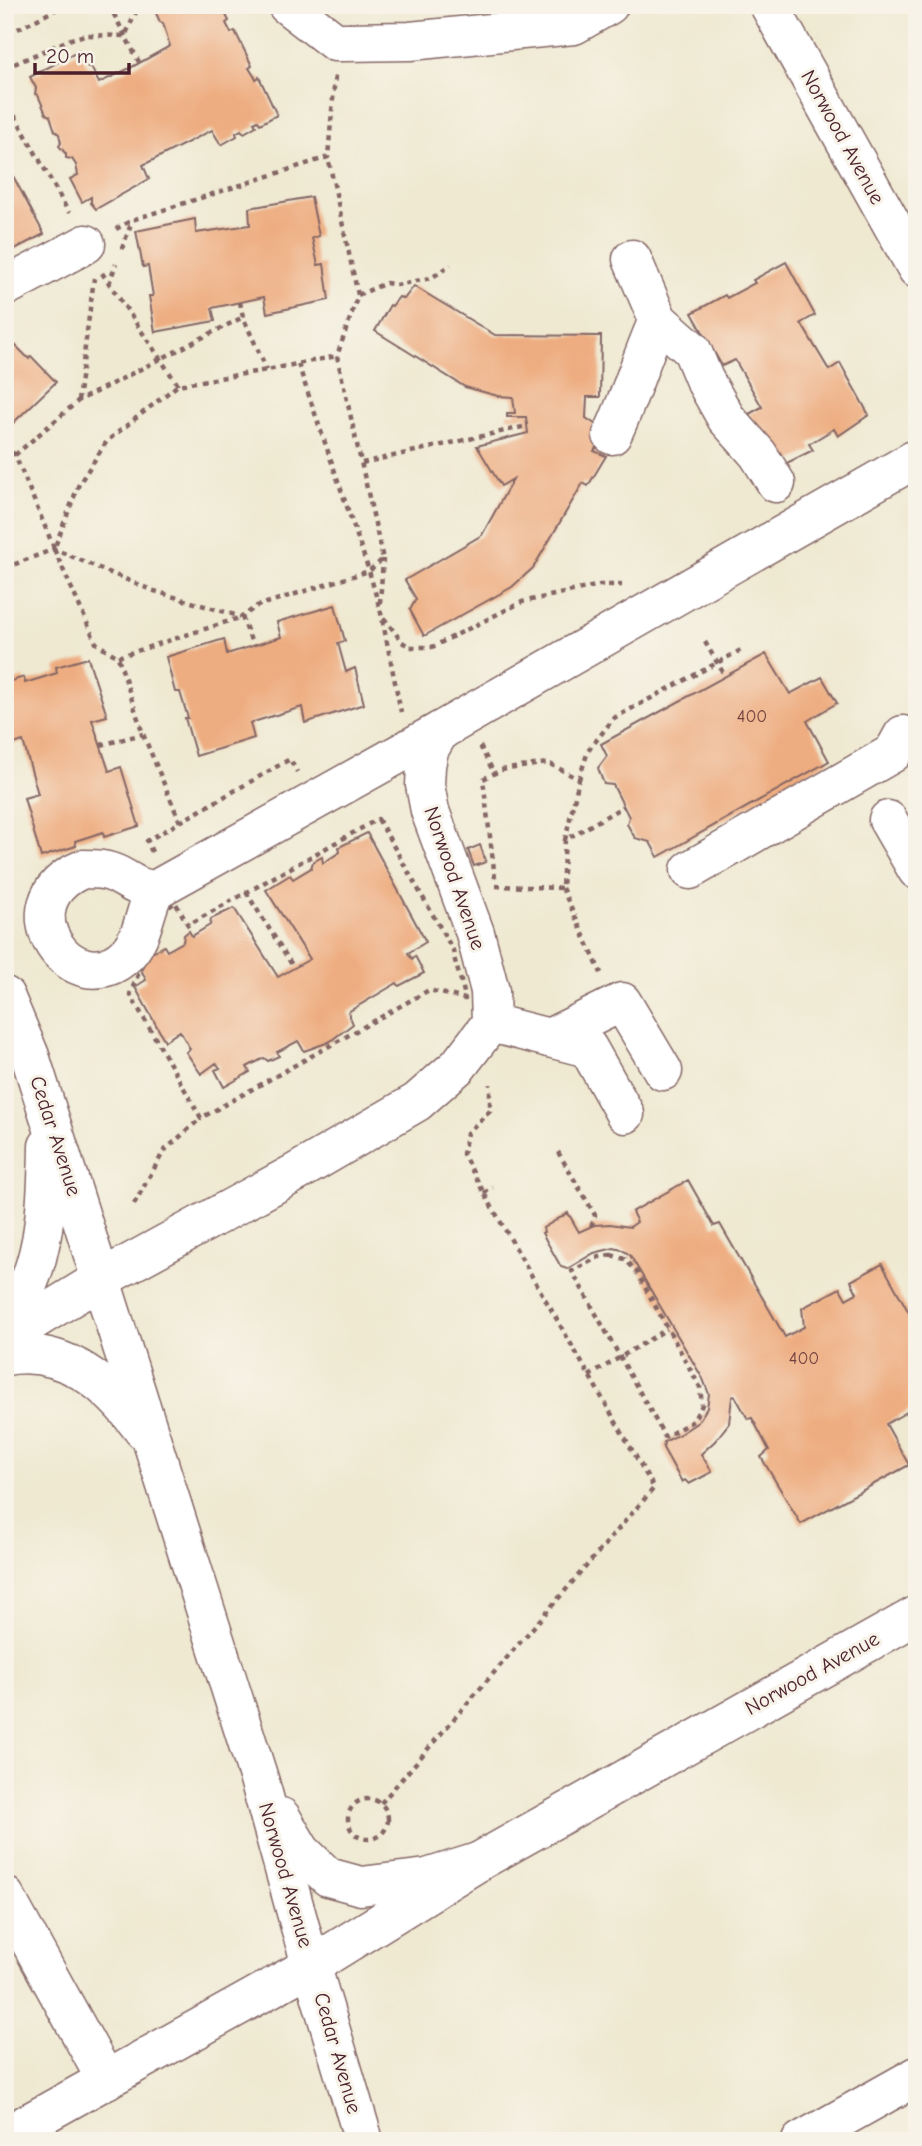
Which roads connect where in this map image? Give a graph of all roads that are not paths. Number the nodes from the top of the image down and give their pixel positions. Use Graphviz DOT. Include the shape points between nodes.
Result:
graph roads {
  1 [pos="287,5"];
  2 [pos="609,5"];
  3 [pos="769,5"];
  4 [pos="91,254"];
  5 [pos="632,259"];
  6 [pos="917,269"];
  7 [pos="5,288"];
  8 [pos="658,320"];
  9 [pos="612,435"];
  10 [pos="917,457"];
  11 [pos="776,483"];
  12 [pos="422,727"];
  13 [pos="903,735"];
  14 [pos="340,786"];
  15 [pos="430,811"];
  16 [pos="888,820"];
  17 [pos="690,870"];
  18 [pos="917,870"];
  19 [pos="155,890"];
  20 [pos="5,996"];
  21 [pos="491,1023"];
  22 [pos="549,1038"];
  23 [pos="663,1071"];
  24 [pos="49,1112"];
  25 [pos="625,1114"];
  26 [pos="101,1279"];
  27 [pos="5,1326"];
  28 [pos="5,1338"];
  29 [pos="5,1356"];
  30 [pos="152,1441"];
  31 [pos="912,1629"];
  32 [pos="259,1779"];
  33 [pos="478,1862"];
  34 [pos="5,1896"];
  35 [pos="312,1965"];
  36 [pos="917,2076"];
  37 [pos="106,2080"];
  38 [pos="5,2136"];
  39 [pos="364,2141"];
  40 [pos="801,2141"];
  1 -- 2 [label="street" via="335,42 343,42 410,41 574,24"];
  3 -- 6 [label="street, Norwood Avenue"];
  4 -- 7 [label="street"];
  5 -- 8 [label="street"];
  8 -- 9 [label="street"];
  8 -- 11 [label="street" via="692,350 726,418"];
  10 -- 12 [label="street"];
  12 -- 14 [label="street"];
  12 -- 15 [label="street, Norwood Avenue" via="429,750 425,785"];
  13 -- 17 [label="street" via="893,753"];
  14 -- 15 [label="street" via="370,778 390,780 409,789"];
  14 -- 19 [label="street"];
  15 -- 21 [label="street, Norwood Avenue" via="475,933 490,991"];
  16 -- 18 [label="street"];
  20 -- 24 [label="street, Cedar Avenue"];
  21 -- 22 [label="street"];
  21 -- 26 [label="street" via="458,1066 417,1102"];
  22 -- 23 [label="street" via="622,1002"];
  22 -- 25 [label="street" via="588,1048"];
  24 -- 26 [label="street, Cedar Avenue"];
  24 -- 27 [label="street" via="47,1205 38,1259 20,1306"];
  26 -- 28 [label="street"];
  26 -- 30 [label="street, Norwood Avenue"];
  29 -- 30 [label="street" via="41,1355 82,1368 124,1404"];
  30 -- 32 [label="street, Norwood Avenue"];
  31 -- 33 [label="street, Norwood Avenue"];
  32 -- 33 [label="street" via="300,1851 328,1877 361,1886 427,1878"];
  32 -- 35 [label="street, Norwood Avenue"];
  33 -- 35 [label="street, Norwood Avenue"];
  34 -- 37 [label="street"];
  35 -- 37 [label="street"];
  35 -- 39 [label="street, Cedar Avenue"];
  36 -- 40 [label="street"];
  37 -- 38 [label="street"];
}
